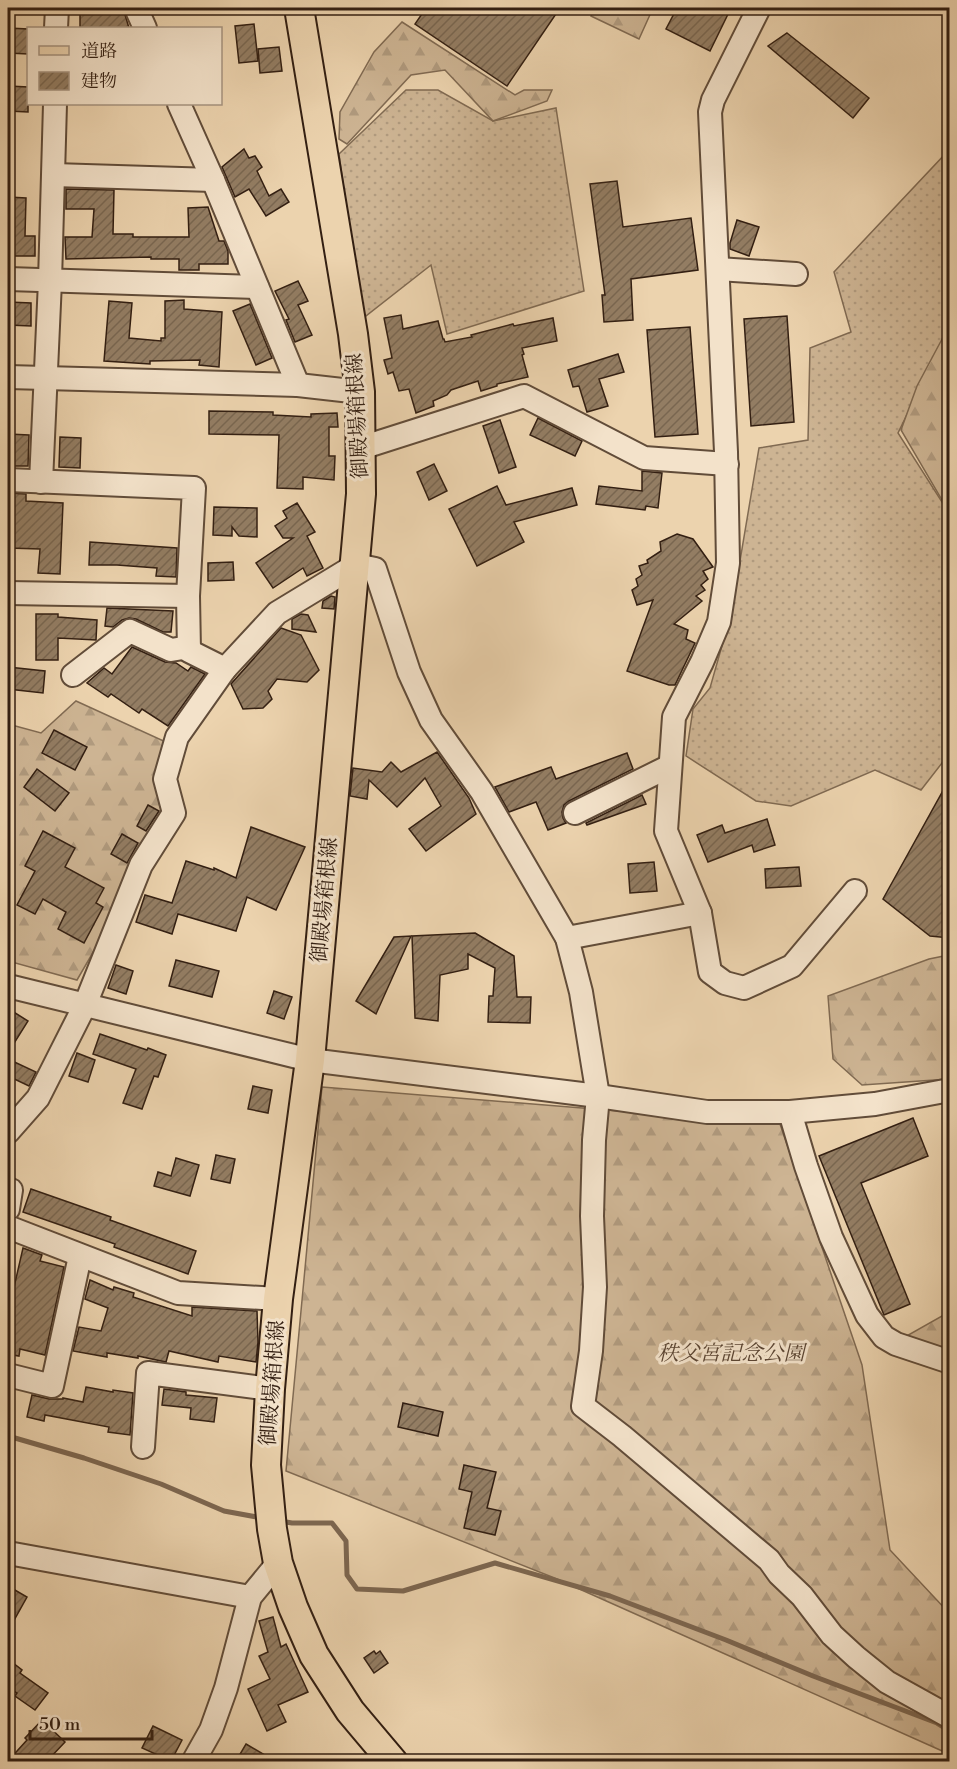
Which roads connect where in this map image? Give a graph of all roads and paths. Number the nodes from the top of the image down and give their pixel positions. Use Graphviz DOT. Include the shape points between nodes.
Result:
graph roads {
  1 [pos="57,8"];
  2 [pos="136,8"];
  3 [pos="299,8"];
  4 [pos="759,8"];
  5 [pos="56,27"];
  6 [pos="145,27"];
  7 [pos="55,105"];
  8 [pos="179,105"];
  9 [pos="54,175"];
  10 [pos="213,180"];
  11 [pos="718,268"];
  12 [pos="796,274"];
  13 [pos="8,279"];
  14 [pos="50,281"];
  15 [pos="256,287"];
  16 [pos="8,377"];
  17 [pos="45,378"];
  18 [pos="298,385"];
  19 [pos="360,392"];
  20 [pos="360,448"];
  21 [pos="727,464"];
  22 [pos="8,480"];
  23 [pos="41,482"];
  24 [pos="356,565"];
  25 [pos="8,592"];
  26 [pos="188,596"];
  27 [pos="189,647"];
  28 [pos="225,669"];
  29 [pos="73,675"];
  30 [pos="670,766"];
  31 [pos="575,813"];
  32 [pos="855,891"];
  33 [pos="700,913"];
  34 [pos="567,938"];
  35 [pos="8,986"];
  36 [pos="85,1005"];
  37 [pos="310,1060"];
  38 [pos="950,1090"];
  39 [pos="598,1096"];
  40 [pos="790,1112"];
  41 [pos="8,1132"];
  42 [pos="8,1189"];
  43 [pos="8,1209"];
  44 [pos="8,1227"];
  45 [pos="80,1256"];
  46 [pos="278,1299"];
  47 [pos="950,1362"];
  48 [pos="8,1375"];
  49 [pos="270,1389"];
  50 [pos="143,1447"];
  51 [pos="8,1553"];
  52 [pos="278,1563"];
  53 [pos="250,1597"];
  54 [pos="950,1717"];
  55 [pos="193,1761"];
  56 [pos="393,1761"];
  1 -- 5 [label="street"];
  2 -- 6 [label="street"];
  3 -- 19 [label="main road, 御殿場箱根線"];
  4 -- 11 [label="street" via="710,112"];
  7 -- 9 [label="street"];
  8 -- 10 [label="street"];
  9 -- 10 [label="street"];
  9 -- 14 [label="street"];
  10 -- 15 [label="street"];
  11 -- 12 [label="street"];
  11 -- 21 [label="street"];
  13 -- 14 [label="street"];
  14 -- 15 [label="street"];
  14 -- 17 [label="street"];
  15 -- 18 [label="street"];
  16 -- 17 [label="street"];
  17 -- 18 [label="street"];
  17 -- 23 [label="street"];
  18 -- 19 [label="street"];
  19 -- 20 [label="main road, 御殿場箱根線"];
  20 -- 21 [label="street" via="524,396 644,458"];
  20 -- 24 [label="main road, 御殿場箱根線"];
  21 -- 30 [label="street" via="728,563 719,622 674,717"];
  22 -- 23 [label="street"];
  23 -- 26 [label="street" via="194,488"];
  24 -- 28 [label="street" via="277,613"];
  24 -- 34 [label="street" via="375,569 409,672 431,720 482,792"];
  24 -- 37 [label="main road, 御殿場箱根線"];
  25 -- 26 [label="street"];
  26 -- 27 [label="street"];
  27 -- 28 [label="street" via="189,651"];
  27 -- 29 [label="street" via="171,650 130,632"];
  28 -- 36 [label="street" via="177,737 165,779 174,813 141,865"];
  30 -- 31 [label="street"];
  30 -- 33 [label="street" via="666,831"];
  32 -- 33 [label="street" via="792,966 744,988 725,983 710,972"];
  33 -- 34 [label="street"];
  34 -- 39 [label="street" via="581,992"];
  35 -- 36 [label="street"];
  36 -- 37 [label="street"];
  36 -- 41 [label="street" via="38,1098"];
  37 -- 39 [label="street"];
  37 -- 46 [label="main road, 御殿場箱根線"];
  38 -- 40 [label="street" via="875,1104"];
  39 -- 40 [label="street" via="707,1112"];
  39 -- 54 [label="street" via="592,1216 595,1287 583,1406 769,1560 832,1635 864,1663 887,1682"];
  40 -- 47 [label="street" via="831,1236 867,1315 884,1337"];
  42 -- 43 [label="street"];
  44 -- 45 [label="street"];
  45 -- 46 [label="street" via="178,1293"];
  45 -- 48 [label="street" via="52,1386"];
  46 -- 49 [label="main road, 御殿場箱根線"];
  49 -- 50 [label="street" via="148,1373"];
  49 -- 52 [label="main road, 御殿場箱根線" via="266,1465"];
  51 -- 53 [label="street"];
  52 -- 53 [label="street"];
  52 -- 56 [label="main road, 御殿場箱根線" via="314,1655 350,1711"];
  53 -- 55 [label="street" via="226,1688 211,1730"];
}
